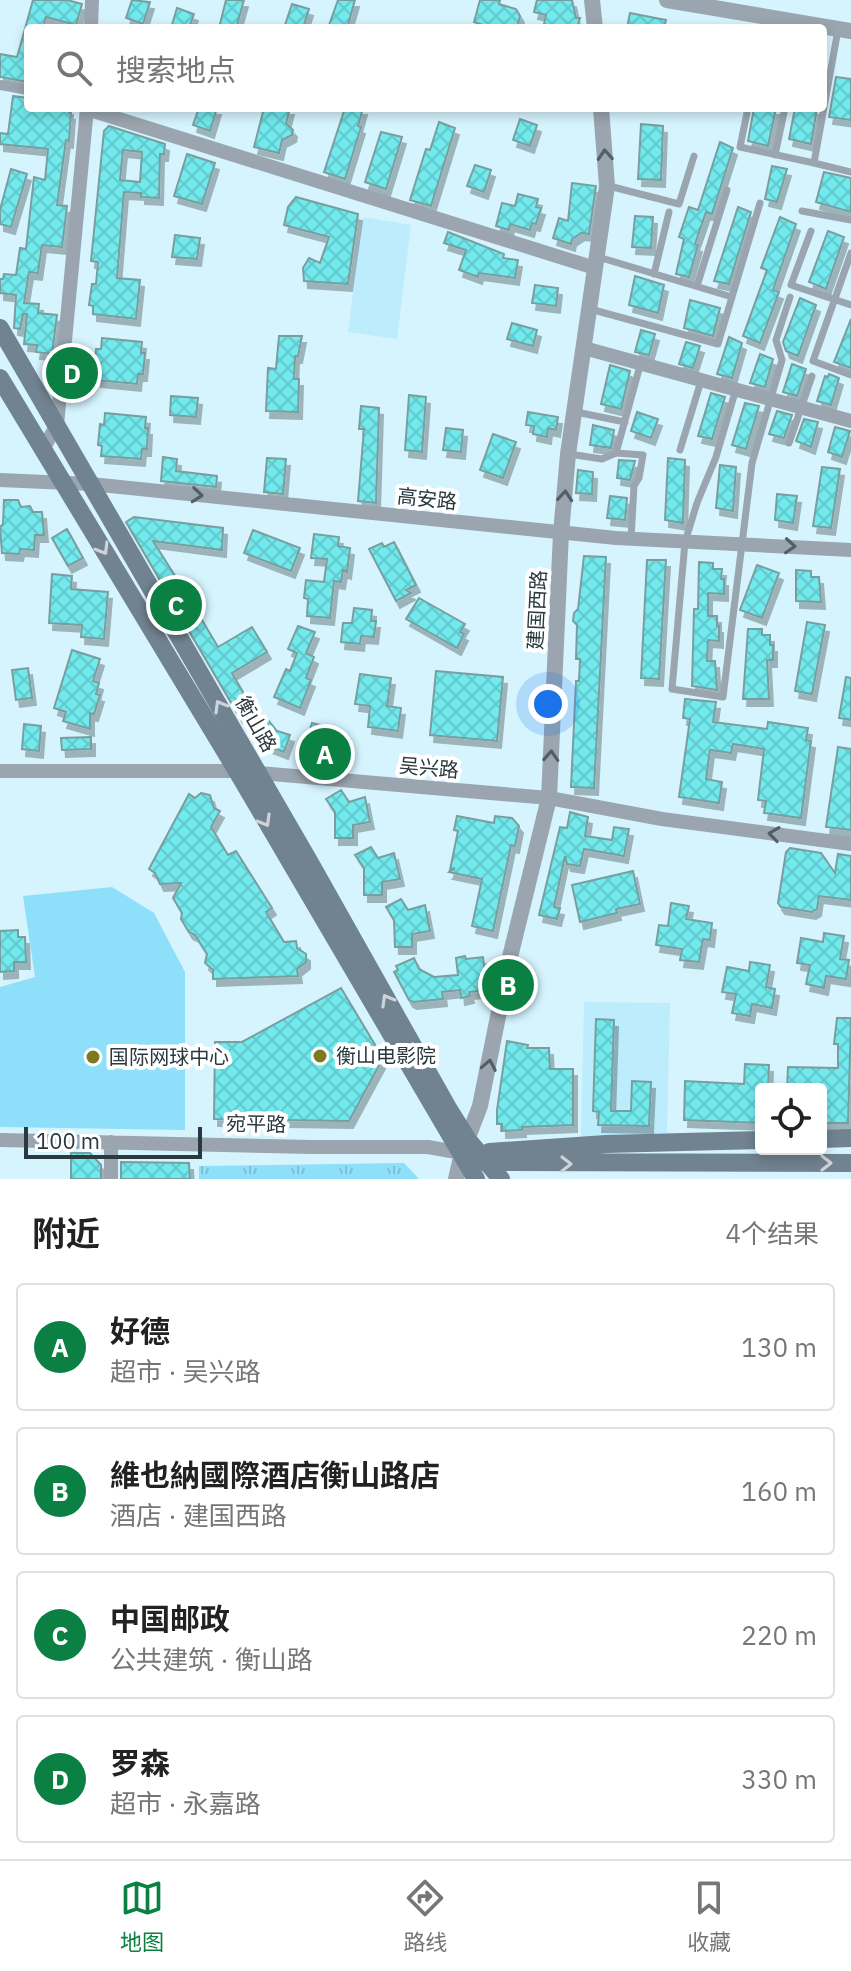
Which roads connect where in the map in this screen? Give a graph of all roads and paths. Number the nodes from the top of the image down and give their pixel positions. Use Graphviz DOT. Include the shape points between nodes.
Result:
graph roads {
  1 [pos="92,0"];
  2 [pos="592,0"];
  3 [pos="667,0"];
  4 [pos="744,20"];
  5 [pos="91,24"];
  6 [pos="595,24"];
  7 [pos="789,24"];
  8 [pos="845,29"];
  9 [pos="827,79"];
  10 [pos="0,85"];
  11 [pos="24,89"];
  12 [pos="87,112"];
  13 [pos="97,112"];
  14 [pos="601,112"];
  15 [pos="747,112"];
  16 [pos="784,112"];
  17 [pos="822,112"];
  18 [pos="775,155"];
  19 [pos="694,156"];
  20 [pos="814,163"];
  21 [pos="851,172"];
  22 [pos="607,186"];
  23 [pos="727,190"];
  24 [pos="760,203"];
  25 [pos="802,211"];
  26 [pos="669,212"];
  27 [pos="851,220"];
  28 [pos="811,231"];
  29 [pos="851,253"];
  30 [pos="597,262"];
  31 [pos="654,274"];
  32 [pos="697,286"];
  33 [pos="732,297"];
  34 [pos="790,297"];
  35 [pos="833,299"];
  36 [pos="851,305"];
  37 [pos="590,309"];
  38 [pos="0,328"];
  39 [pos="584,348"];
  40 [pos="641,362"];
  41 [pos="851,375"];
  42 [pos="812,376"];
  43 [pos="0,378"];
  44 [pos="701,379"];
  45 [pos="736,389"];
  46 [pos="770,398"];
  47 [pos="801,407"];
  48 [pos="575,411"];
  49 [pos="851,421"];
  50 [pos="625,422"];
  51 [pos="57,425"];
  52 [pos="789,443"];
  53 [pos="43,449"];
  54 [pos="680,450"];
  55 [pos="616,453"];
  56 [pos="568,454"];
  57 [pos="0,480"];
  58 [pos="63,482"];
  59 [pos="91,484"];
  60 [pos="561,533"];
  61 [pos="631,539"];
  62 [pos="685,542"];
  63 [pos="741,543"];
  64 [pos="851,550"];
  65 [pos="0,771"];
  66 [pos="237,771"];
  67 [pos="259,774"];
  68 [pos="549,798"];
  69 [pos="851,844"];
  70 [pos="851,1138"];
  71 [pos="827,1139"];
  72 [pos="0,1140"];
  73 [pos="755,1140"];
  74 [pos="111,1142"];
  75 [pos="475,1152"];
  76 [pos="851,1163"];
  77 [pos="111,1179"];
  78 [pos="456,1179"];
  79 [pos="476,1179"];
  80 [pos="501,1179"];
  1 -- 5 [label="street"];
  2 -- 6 [label="street"];
  3 -- 4 [label="street"];
  4 -- 7 [label="street"];
  8 -- 9 [label="lane"];
  10 -- 11 [label="street"];
  12 -- 51 [label="street"];
  13 -- 30 [label="street"];
  22 -- 14 [label="street, 建国西路, one-way"];
  15 -- 18 [label="lane" via="740,147"];
  16 -- 18 [label="lane"];
  17 -- 20 [label="lane"];
  18 -- 20 [label="lane"];
  19 -- 22 [label="lane" via="679,204"];
  20 -- 21 [label="lane"];
  22 -- 30 [label="street, 建国西路"];
  23 -- 32 [label="lane"];
  24 -- 33 [label="lane"];
  25 -- 27 [label="lane"];
  26 -- 31 [label="lane"];
  28 -- 35 [label="lane" via="791,285"];
  29 -- 35 [label="lane"];
  30 -- 31 [label="lane"];
  30 -- 37 [label="street, 建国西路"];
  31 -- 32 [label="lane"];
  32 -- 33 [label="lane"];
  33 -- 37 [label="lane" via="718,344"];
  34 -- 46 [label="lane" via="776,340 782,360"];
  35 -- 36 [label="lane"];
  35 -- 41 [label="lane" via="813,361"];
  37 -- 39 [label="street, 建国西路"];
  38 -- 51 [label="main road, 衡山路"];
  39 -- 40 [label="street"];
  39 -- 48 [label="street, 建国西路"];
  40 -- 44 [label="street"];
  40 -- 50 [label="lane"];
  42 -- 47 [label="lane"];
  43 -- 53 [label="main road, 衡山路"];
  44 -- 45 [label="street"];
  44 -- 54 [label="lane"];
  45 -- 46 [label="street"];
  45 -- 62 [label="lane"];
  46 -- 47 [label="street"];
  46 -- 63 [label="lane" via="752,463"];
  47 -- 49 [label="street"];
  47 -- 52 [label="lane"];
  48 -- 50 [label="lane"];
  48 -- 56 [label="street, 建国西路"];
  50 -- 55 [label="lane"];
  51 -- 53 [label="street"];
  51 -- 59 [label="main road, 衡山路"];
  53 -- 58 [label="main road, 衡山路"];
  55 -- 56 [label="lane" via="602,459"];
  55 -- 61 [label="lane" via="643,455 634,486"];
  60 -- 56 [label="street, 建国西路, one-way"];
  57 -- 58 [label="street, 高安路"];
  58 -- 59 [label="street, 高安路"];
  58 -- 66 [label="main road, 衡山路, one-way"];
  59 -- 60 [label="street, 高安路, one-way"];
  67 -- 59 [label="main road, 衡山路, one-way"];
  60 -- 61 [label="street, 高安路"];
  68 -- 60 [label="street, 建国西路, one-way"];
  61 -- 62 [label="street, 高安路"];
  62 -- 63 [label="street, 高安路"];
  62 -- 63 [label="lane" via="672,689 723,697"];
  63 -- 64 [label="street, 高安路, one-way"];
  65 -- 66 [label="street, 吴兴路"];
  66 -- 67 [label="street, 吴兴路"];
  66 -- 75 [label="main road, 衡山路, one-way" via="428,1099"];
  67 -- 68 [label="street, 吴兴路"];
  75 -- 67 [label="main road, 衡山路, one-way"];
  69 -- 68 [label="street, 吴兴路, one-way"];
  75 -- 68 [label="street, 建国西路, one-way" via="510,957"];
  70 -- 71 [label="main road"];
  72 -- 74 [label="street, 宛平路"];
  73 -- 75 [label="main road, 宛平路"];
  74 -- 75 [label="street, 宛平路"];
  74 -- 77 [label="street"];
  75 -- 76 [label="main road, 宛平路, one-way"];
  75 -- 78 [label="street, 建国西路"];
  75 -- 79 [label="main road, 衡山路"];
  75 -- 80 [label="main road, 衡山路"];
}
